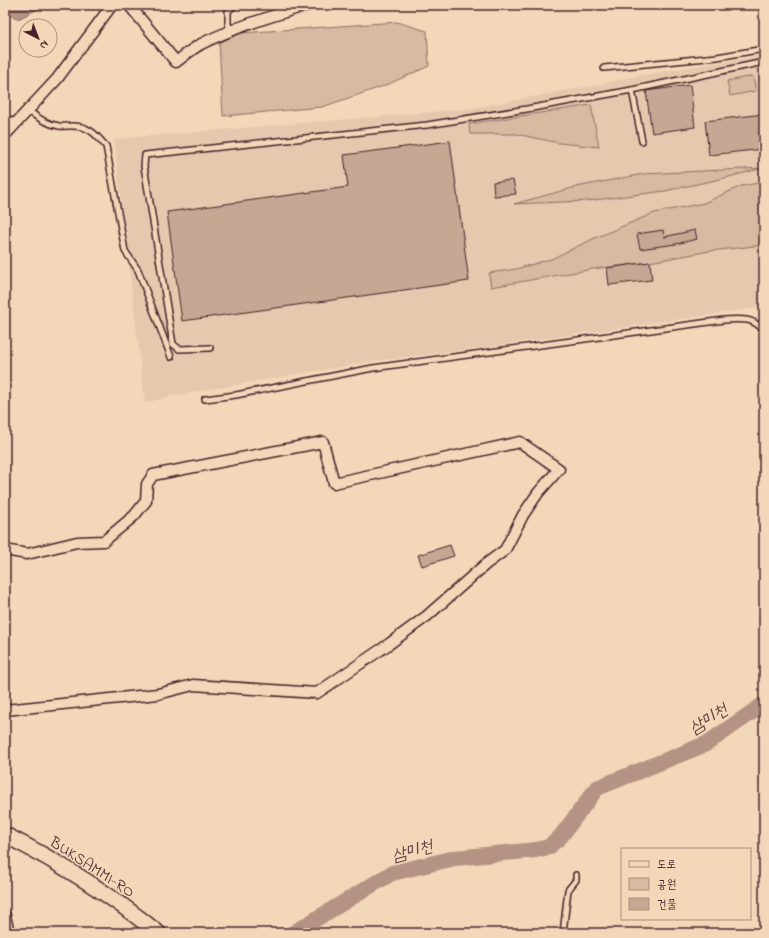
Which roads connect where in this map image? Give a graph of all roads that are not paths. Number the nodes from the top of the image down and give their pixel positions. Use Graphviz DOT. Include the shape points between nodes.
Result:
graph roads {
  1 [pos="112,5"];
  2 [pos="129,5"];
  3 [pos="235,5"];
  4 [pos="308,5"];
  5 [pos="230,32"];
  6 [pos="764,49"];
  7 [pos="764,62"];
  8 [pos="604,68"];
  9 [pos="632,90"];
  10 [pos="28,110"];
  11 [pos="5,117"];
  12 [pos="16,123"];
  13 [pos="5,135"];
  14 [pos="642,141"];
  15 [pos="764,331"];
  16 [pos="210,348"];
  17 [pos="171,357"];
  18 [pos="205,399"];
  19 [pos="5,550"];
  20 [pos="5,710"];
  21 [pos="5,834"];
  22 [pos="576,874"];
  23 [pos="5,916"];
  24 [pos="9,933"];
  25 [pos="158,933"];
  26 [pos="563,933"];
  1 -- 10 [label="street" via="57,80"];
  2 -- 5 [label="street" via="176,62 200,45"];
  3 -- 5 [label="lane" via="228,11"];
  4 -- 5 [label="street"];
  6 -- 8 [label="lane" via="717,57"];
  7 -- 9 [label="lane"];
  9 -- 14 [label="lane"];
  9 -- 16 [label="lane" via="427,125 145,155 144,166 173,344 179,349"];
  10 -- 12 [label="street"];
  10 -- 17 [label="lane" via="46,122 86,128 106,146 125,251 138,270"];
  11 -- 12 [label="lane"];
  12 -- 13 [label="street"];
  15 -- 18 [label="lane" via="752,320 724,320 373,368"];
  19 -- 20 [label="street" via="27,554 77,542 104,540 134,516 146,501 147,484 153,475 323,442 334,484 520,442 559,469 527,509 504,550 427,616 317,693 193,685 158,694"];
  21 -- 25 [label="street, BUKSAMMI-RO" via="71,871"];
  22 -- 26 [label="lane" via="576,880 568,890"];
  23 -- 24 [label="street"];
}
